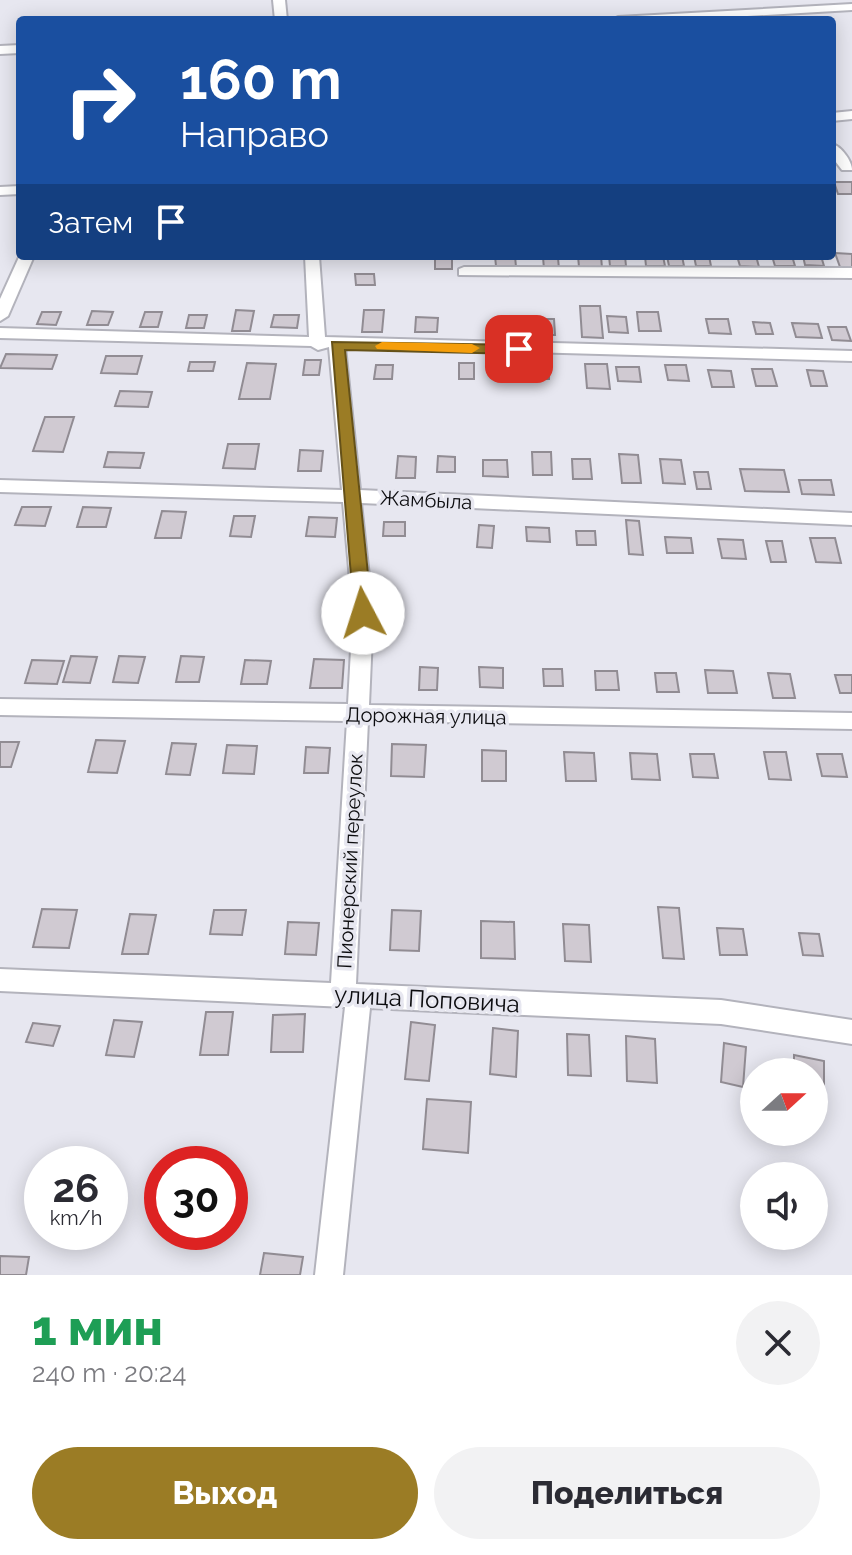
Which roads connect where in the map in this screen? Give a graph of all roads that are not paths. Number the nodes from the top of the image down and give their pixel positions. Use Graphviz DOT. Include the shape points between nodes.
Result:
graph roads {
  1 [pos="707,0"];
  2 [pos="852,7"];
  3 [pos="724,16"];
  4 [pos="749,16"];
  5 [pos="836,152"];
  6 [pos="850,167"];
  7 [pos="25,260"];
  8 [pos="313,260"];
  9 [pos="464,272"];
  10 [pos="852,273"];
  11 [pos="0,316"];
  12 [pos="0,333"];
  13 [pos="328,345"];
  14 [pos="852,356"];
  15 [pos="0,486"];
  16 [pos="352,496"];
  17 [pos="852,519"];
  18 [pos="0,707"];
  19 [pos="357,715"];
  20 [pos="852,721"];
  21 [pos="0,980"];
  22 [pos="351,996"];
  23 [pos="852,1032"];
  24 [pos="329,1275"];
  1 -- 3 [label="street"];
  2 -- 4 [label="street"];
  5 -- 6 [label="street"];
  7 -- 11 [label="street"];
  8 -- 13 [label="street, Пионерский переулок"];
  9 -- 10 [label="street"];
  12 -- 13 [label="street"];
  13 -- 14 [label="street"];
  13 -- 16 [label="street, Пионерский переулок"];
  15 -- 16 [label="street, Жамбыла"];
  16 -- 17 [label="street, Жамбыла"];
  16 -- 19 [label="street, Пионерский переулок" via="363,613"];
  18 -- 19 [label="street, Дорожная улица"];
  19 -- 20 [label="street, Дорожная улица"];
  19 -- 22 [label="street, Пионерский переулок"];
  21 -- 22 [label="street, улица Поповича"];
  22 -- 23 [label="street, улица Поповича" via="721,1012"];
  22 -- 24 [label="street, Пионерский переулок"];
}
